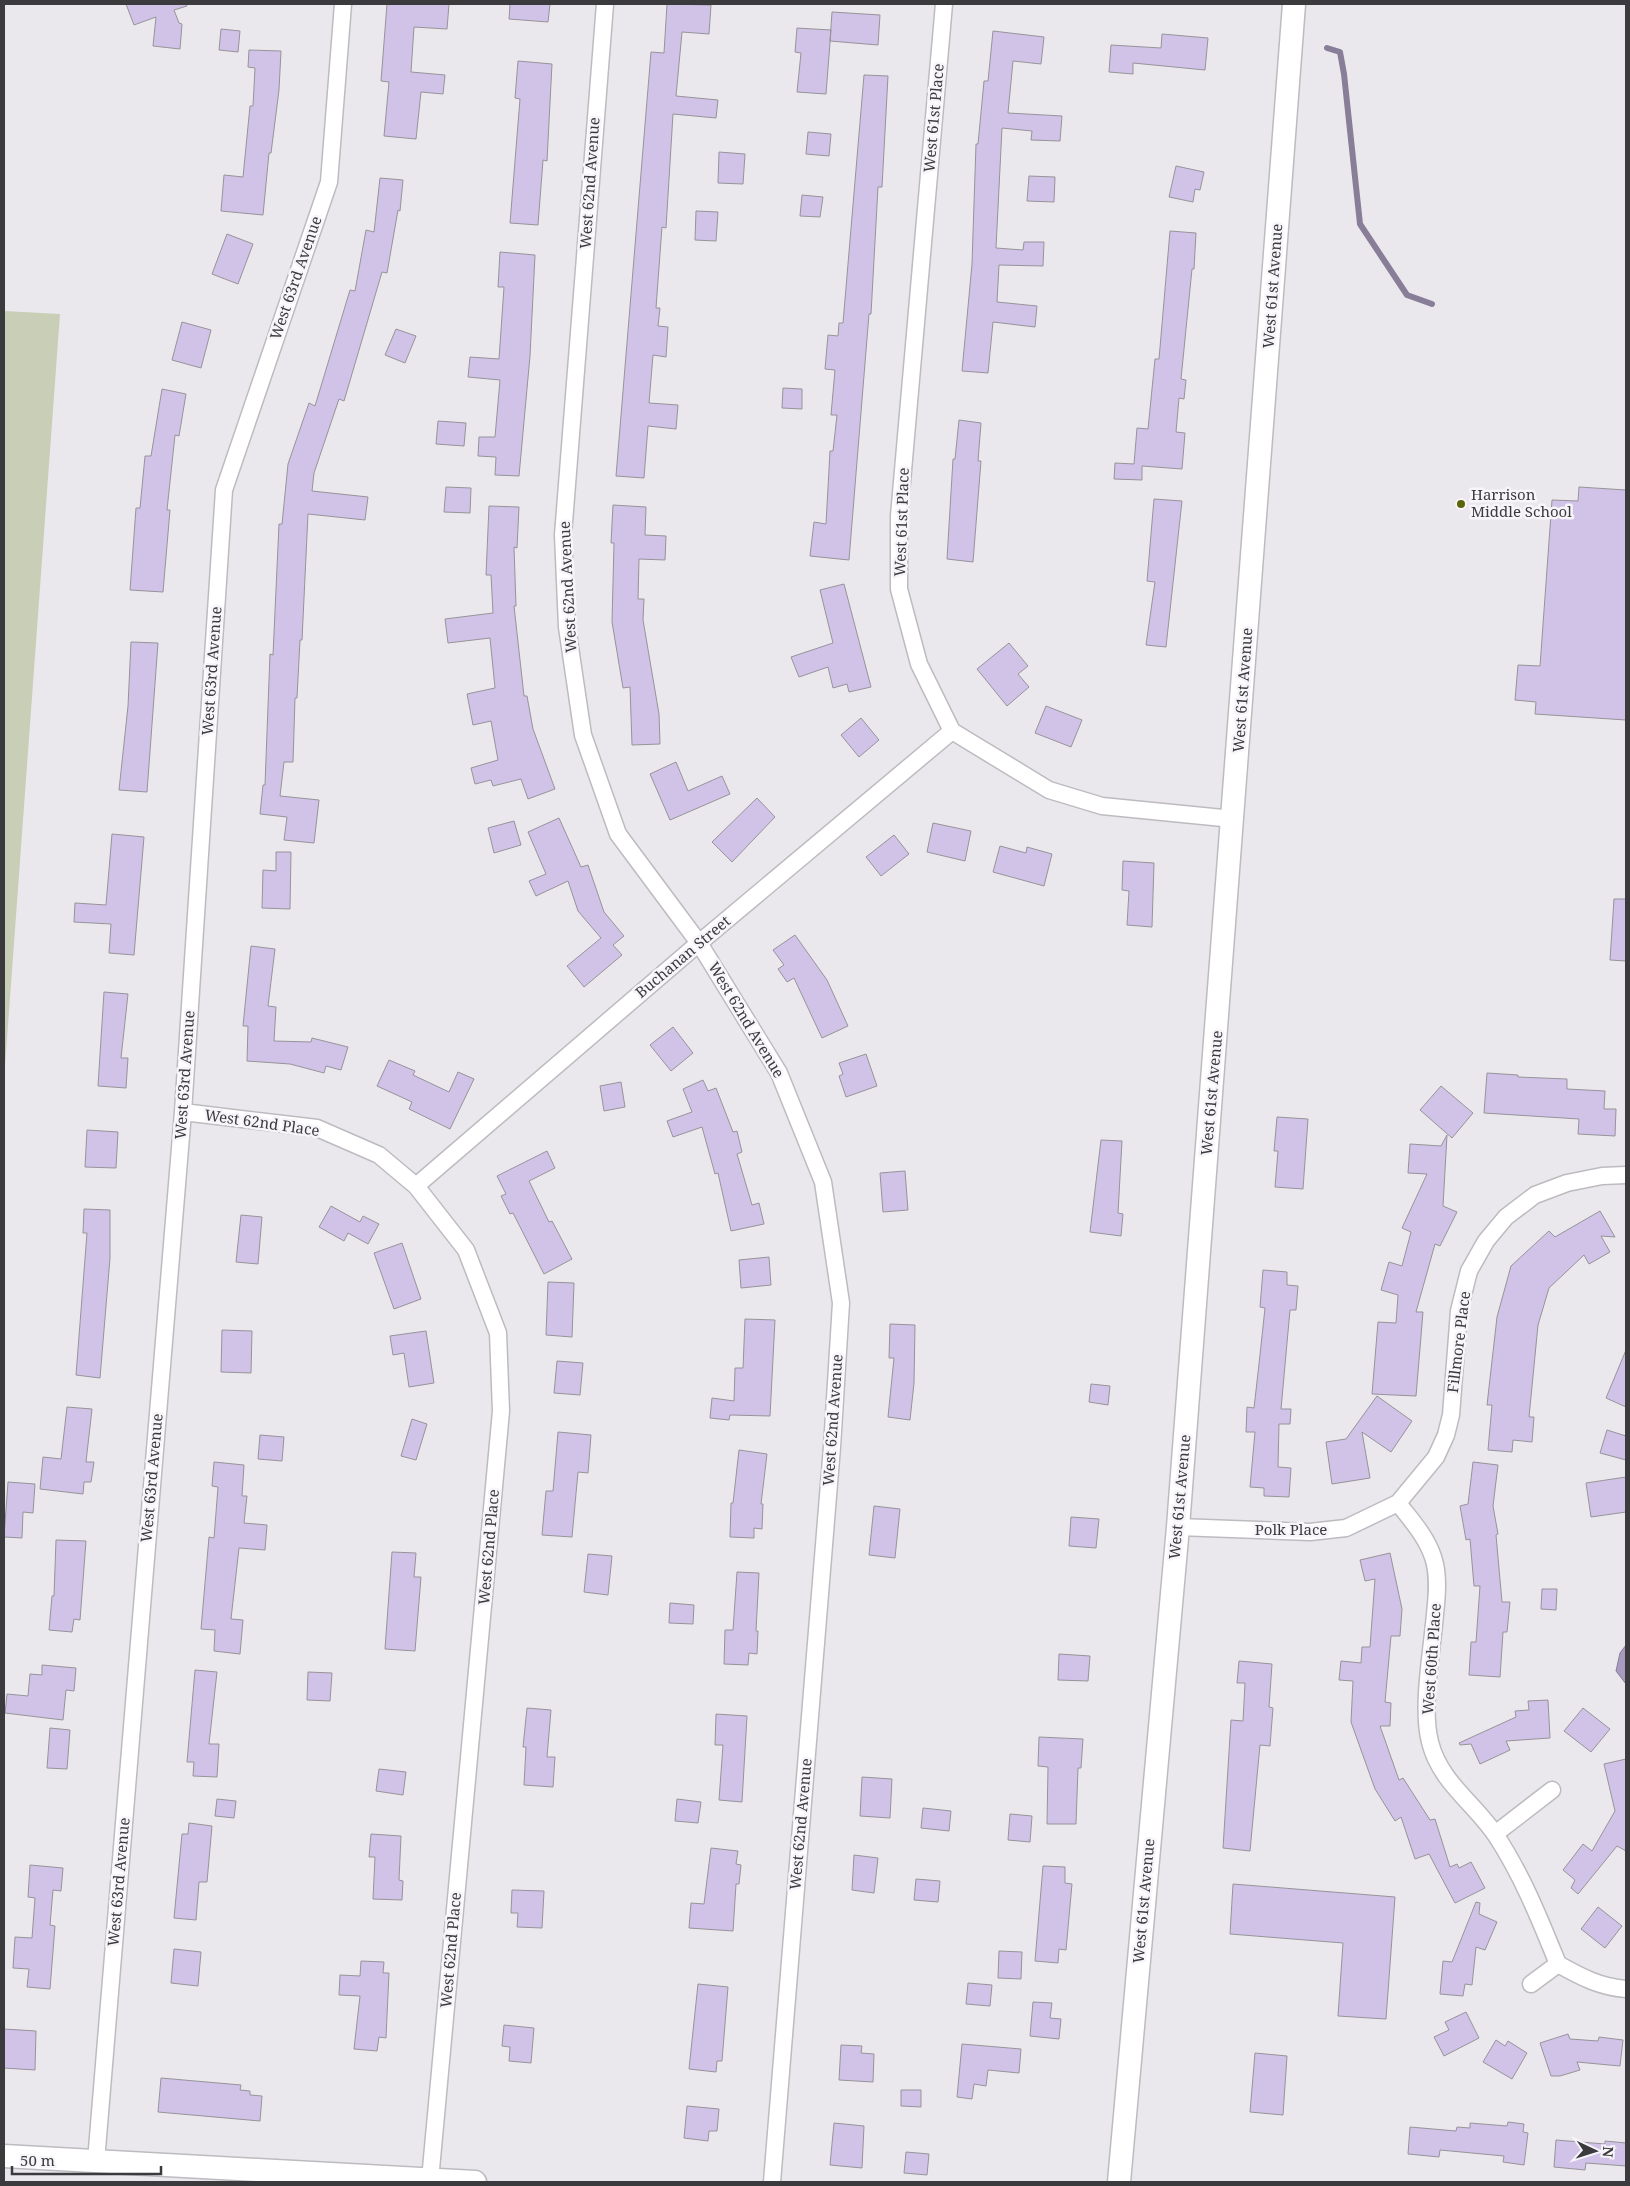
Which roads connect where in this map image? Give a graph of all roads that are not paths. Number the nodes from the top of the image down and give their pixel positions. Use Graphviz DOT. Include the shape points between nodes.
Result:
graph roads {
  1 [pos="343,4"];
  2 [pos="605,4"];
  3 [pos="944,4"];
  4 [pos="1294,4"];
  5 [pos="952,730"];
  6 [pos="1233,819"];
  7 [pos="699,943"];
  8 [pos="183,1112"];
  9 [pos="1626,1175"];
  10 [pos="416,1186"];
  11 [pos="1398,1503"];
  12 [pos="1178,1528"];
  13 [pos="1552,1790"];
  14 [pos="1496,1834"];
  15 [pos="1558,1964"];
  16 [pos="1531,1984"];
  17 [pos="1626,1990"];
  18 [pos="4,2156"];
  19 [pos="96,2161"];
  20 [pos="430,2180"];
  21 [pos="475,2182"];
  22 [pos="772,2182"];
  23 [pos="1120,2182"];
  1 -- 8 [label="street, West 63rd Avenue" via="328,182 224,490"];
  2 -- 7 [label="street, West 62nd Avenue" via="563,535 567,627 583,735 618,834"];
  3 -- 5 [label="street, West 61st Place" via="900,506 899,589 920,664"];
  4 -- 6 [label="main road, West 61st Avenue"];
  5 -- 6 [label="street" via="1049,790 1102,806"];
  5 -- 7 [label="street, Buchanan Street"];
  6 -- 12 [label="main road, West 61st Avenue"];
  7 -- 10 [label="street, Buchanan Street"];
  7 -- 22 [label="street, West 62nd Avenue" via="780,1073 823,1182 841,1304"];
  8 -- 10 [label="street, West 62nd Place" via="317,1128 379,1155"];
  8 -- 19 [label="street, West 63rd Avenue"];
  9 -- 11 [label="street, Fillmore Place" via="1567,1183 1535,1194 1506,1217 1486,1241 1469,1271 1460,1311 1446,1435 1436,1456"];
  10 -- 20 [label="street, West 62nd Place" via="466,1250 498,1333 501,1411"];
  11 -- 12 [label="street, Polk Place" via="1346,1528 1310,1532"];
  11 -- 14 [label="street, West 60th Place" via="1425,1538 1434,1558 1437,1580 1426,1719 1429,1742 1436,1762 1448,1780"];
  12 -- 23 [label="main road, West 61st Avenue"];
  13 -- 14 [label="street"];
  14 -- 15 [label="street, West 60th Place" via="1532,1901"];
  15 -- 16 [label="street"];
  15 -- 17 [label="street" via="1586,1980"];
  18 -- 19 [label="main road"];
  19 -- 20 [label="main road"];
  20 -- 21 [label="main road"];
}
